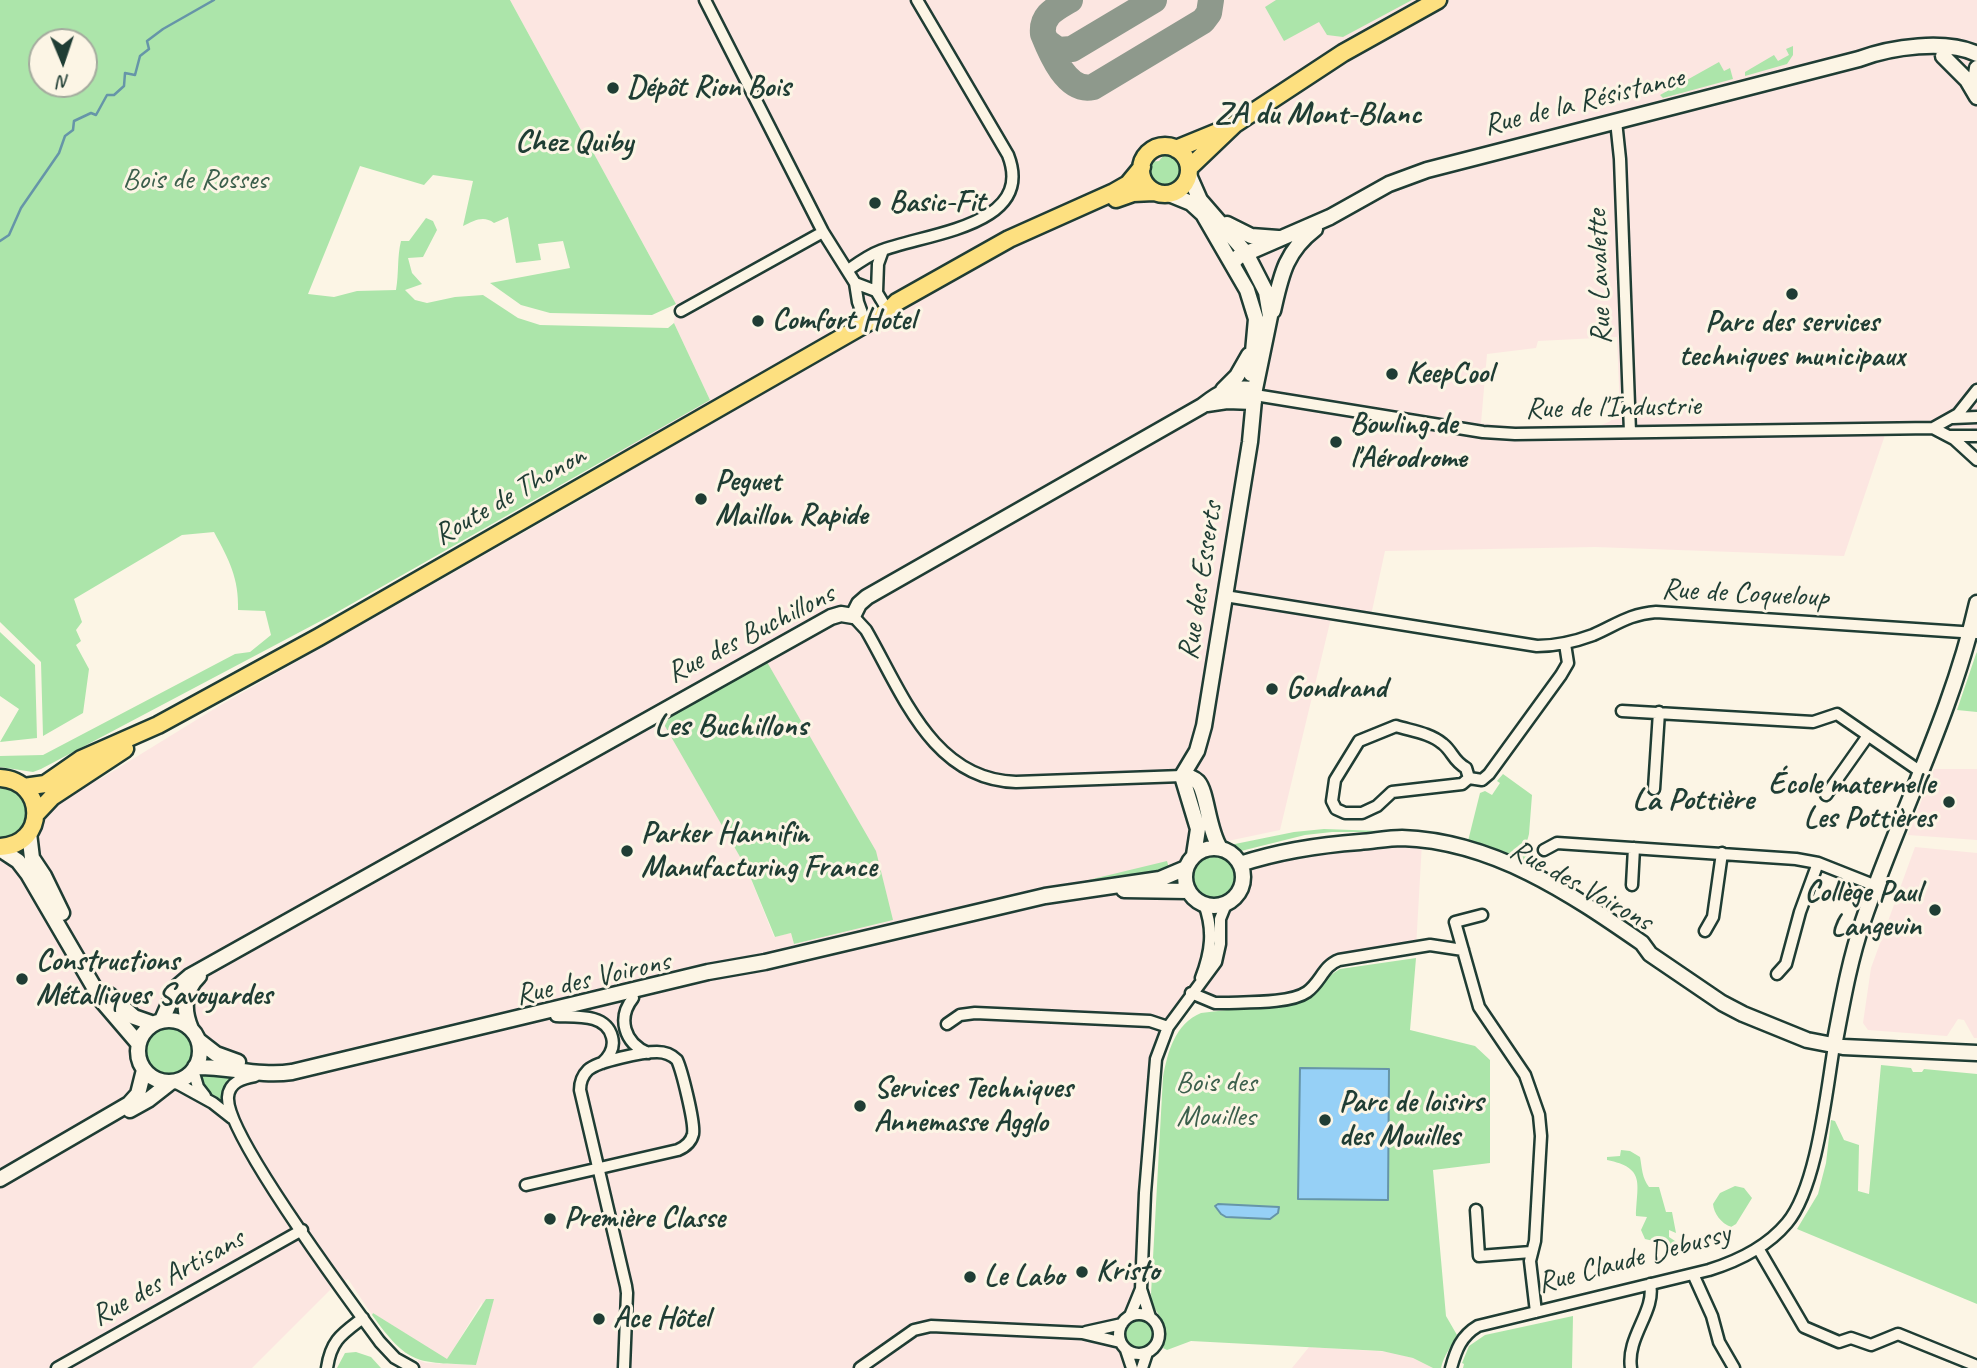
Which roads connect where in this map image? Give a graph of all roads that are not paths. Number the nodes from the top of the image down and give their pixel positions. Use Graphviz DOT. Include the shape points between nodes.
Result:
graph roads {
  1 [pos="705,0"];
  2 [pos="918,0"];
  3 [pos="1438,0"];
  4 [pos="1977,54"];
  5 [pos="1943,57"];
  6 [pos="1859,59"];
  7 [pos="1977,60"];
  8 [pos="1977,68"];
  9 [pos="1975,93"];
  10 [pos="1616,121"];
  11 [pos="1235,124"];
  12 [pos="1176,149"];
  13 [pos="1142,167"];
  14 [pos="1189,172"];
  15 [pos="1161,193"];
  16 [pos="1329,217"];
  17 [pos="1217,219"];
  18 [pos="823,232"];
  19 [pos="1289,236"];
  20 [pos="883,250"];
  21 [pos="1246,253"];
  22 [pos="1232,264"];
  23 [pos="848,270"];
  24 [pos="1281,274"];
  25 [pos="855,283"];
  26 [pos="1243,283"];
  27 [pos="1262,283"];
  28 [pos="877,292"];
  29 [pos="681,311"];
  30 [pos="888,311"];
  31 [pos="866,324"];
  32 [pos="1269,327"];
  33 [pos="1253,346"];
  34 [pos="1223,390"];
  35 [pos="1977,390"];
  36 [pos="1255,396"];
  37 [pos="1202,406"];
  38 [pos="1977,417"];
  39 [pos="1952,418"];
  40 [pos="1933,428"];
  41 [pos="1630,432"];
  42 [pos="1950,436"];
  43 [pos="1977,436"];
  44 [pos="1977,460"];
  45 [pos="1226,596"];
  46 [pos="1977,603"];
  47 [pos="853,616"];
  48 [pos="1974,633"];
  49 [pos="1565,644"];
  50 [pos="1622,711"];
  51 [pos="1659,712"];
  52 [pos="158,725"];
  53 [pos="1867,737"];
  54 [pos="1921,772"];
  55 [pos="1182,776"];
  56 [pos="0,778"];
  57 [pos="1469,778"];
  58 [pos="24,787"];
  59 [pos="1654,789"];
  60 [pos="1826,795"];
  61 [pos="36,814"];
  62 [pos="29,833"];
  63 [pos="0,848"];
  64 [pos="1220,848"];
  65 [pos="1634,848"];
  66 [pos="1544,850"];
  67 [pos="1721,853"];
  68 [pos="1195,855"];
  69 [pos="1818,863"];
  70 [pos="1240,864"];
  71 [pos="1186,869"];
  72 [pos="1632,886"];
  73 [pos="1876,886"];
  74 [pos="1088,890"];
  75 [pos="1188,891"];
  76 [pos="1204,904"];
  77 [pos="1226,904"];
  78 [pos="1482,915"];
  79 [pos="1704,931"];
  80 [pos="1463,950"];
  81 [pos="765,961"];
  82 [pos="210,966"];
  83 [pos="1777,974"];
  84 [pos="1198,983"];
  85 [pos="1191,993"];
  86 [pos="633,998"];
  87 [pos="556,1016"];
  88 [pos="158,1022"];
  89 [pos="947,1024"];
  90 [pos="1168,1027"];
  91 [pos="194,1034"];
  92 [pos="430,1040"];
  93 [pos="138,1043"];
  94 [pos="1834,1046"];
  95 [pos="649,1053"];
  96 [pos="1977,1053"];
  97 [pos="602,1063"];
  98 [pos="316,1067"];
  99 [pos="194,1068"];
  100 [pos="144,1070"];
  101 [pos="271,1074"];
  102 [pos="172,1081"];
  103 [pos="213,1103"];
  104 [pos="118,1112"];
  105 [pos="237,1124"];
  106 [pos="598,1170"];
  107 [pos="0,1179"];
  108 [pos="526,1185"];
  109 [pos="1476,1210"];
  110 [pos="302,1230"];
  111 [pos="1758,1248"];
  112 [pos="1531,1252"];
  113 [pos="1693,1274"];
  114 [pos="1650,1284"];
  115 [pos="1141,1289"];
  116 [pos="1536,1312"];
  117 [pos="1130,1316"];
  118 [pos="1150,1317"];
  119 [pos="363,1318"];
  120 [pos="1122,1324"];
  121 [pos="1082,1333"];
  122 [pos="1123,1346"];
  123 [pos="1147,1353"];
  124 [pos="1977,1366"];
  125 [pos="57,1368"];
  126 [pos="327,1368"];
  127 [pos="413,1368"];
  128 [pos="624,1368"];
  129 [pos="860,1368"];
  130 [pos="1132,1368"];
  131 [pos="1142,1368"];
  132 [pos="1451,1368"];
  133 [pos="1631,1368"];
  134 [pos="1734,1368"];
  1 -- 18 [label="street"];
  2 -- 20 [label="street" via="1003,145 1012,181 1005,201 987,217"];
  3 -- 11 [label="main road" via="1343,53"];
  4 -- 6 [label="street, Rue de la Résistance" via="1912,47"];
  5 -- 6 [label="street, Rue de la Résistance"];
  5 -- 7 [label="street, Rue de la Résistance"];
  5 -- 9 [label="street"];
  6 -- 10 [label="street, Rue de la Résistance"];
  8 -- 9 [label="street"];
  10 -- 16 [label="street, Rue de la Résistance" via="1410,175"];
  10 -- 41 [label="street, Rue Lavalette"];
  11 -- 12 [label="main road"];
  11 -- 14 [label="main road"];
  12 -- 13 [label="main road" via="1154,149"];
  12 -- 14 [label="main road" via="1186,158"];
  13 -- 15 [label="main road" via="1144,181"];
  13 -- 30 [label="main road, Route de Thonon" via="1114,192 1009,239"];
  14 -- 15 [label="main road" via="1182,188"];
  14 -- 17 [label="street, Rue des Esserts" via="1197,196"];
  15 -- 22 [label="street, Rue des Esserts" via="1187,201 1201,212"];
  15 -- 30 [label="main road, Route de Thonon" via="1120,198 987,262 901,310"];
  16 -- 19 [label="street, Rue de la Résistance"];
  16 -- 24 [label="street, Rue de la Résistance" via="1293,249"];
  17 -- 19 [label="street" via="1251,236"];
  17 -- 21 [label="street, Rue des Esserts"];
  18 -- 23 [label="street"];
  18 -- 29 [label="street"];
  19 -- 21 [label="street, Rue de la Résistance"];
  20 -- 23 [label="street"];
  20 -- 28 [label="street"];
  21 -- 22 [label="street, Rue de la Résistance"];
  21 -- 27 [label="street, Rue des Esserts"];
  22 -- 26 [label="street, Rue des Esserts"];
  23 -- 25 [label="street"];
  24 -- 27 [label="street"];
  24 -- 32 [label="street, Rue de la Résistance"];
  25 -- 28 [label="street"];
  25 -- 31 [label="street"];
  26 -- 27 [label="street"];
  26 -- 33 [label="street, Rue des Esserts" via="1256,319"];
  27 -- 32 [label="street, Rue des Esserts"];
  28 -- 30 [label="street"];
  30 -- 31 [label="main road, Route de Thonon"];
  31 -- 52 [label="main road, Route de Thonon"];
  32 -- 36 [label="street, Rue des Esserts"];
  33 -- 34 [label="street, Rue des Buchillons" via="1241,371"];
  33 -- 36 [label="street, Rue des Esserts"];
  34 -- 36 [label="street" via="1235,388"];
  34 -- 37 [label="street, Rue des Buchillons"];
  35 -- 39 [label="street, Rue de l'Industrie"];
  36 -- 37 [label="street, Rue des Buchillons"];
  36 -- 41 [label="street, Rue de l'Industrie" via="1483,432"];
  36 -- 45 [label="street, Rue des Esserts"];
  37 -- 47 [label="street, Rue des Buchillons" via="864,598"];
  38 -- 39 [label="street, Rue de l'Industrie"];
  39 -- 40 [label="street, Rue de l'Industrie"];
  40 -- 41 [label="street, Rue de l'Industrie"];
  40 -- 42 [label="street, Rue de l'Industrie"];
  42 -- 43 [label="street, Rue de l'Industrie"];
  42 -- 44 [label="street, Rue de l'Industrie"];
  45 -- 49 [label="street, Rue de Coqueloup" via="1515,643"];
  45 -- 55 [label="street, Rue des Esserts" via="1202,738"];
  46 -- 48 [label="street"];
  47 -- 55 [label="street" via="866,630 928,736 941,752 971,772 1016,782"];
  47 -- 82 [label="street, Rue des Buchillons" via="831,617"];
  48 -- 49 [label="street, Rue de Coqueloup" via="1656,612 1630,616"];
  48 -- 54 [label="street"];
  49 -- 57 [label="street" via="1568,663 1561,675 1489,774 1482,780"];
  50 -- 51 [label="street"];
  51 -- 53 [label="street" via="1813,722 1837,714"];
  51 -- 59 [label="street"];
  52 -- 58 [label="main road, Route de Thonon" via="81,760 45,785"];
  52 -- 61 [label="main road, Route de Thonon" via="52,797"];
  53 -- 54 [label="street"];
  53 -- 60 [label="street"];
  54 -- 73 [label="street"];
  55 -- 64 [label="street" via="1200,786"];
  55 -- 68 [label="street" via="1198,829"];
  56 -- 58 [label="main road"];
  57 -- 57 [label="street" via="1462,784 1392,792 1362,813 1345,813 1332,803 1335,780 1359,741 1396,726 1444,744 1466,768"];
  58 -- 61 [label="main road"];
  61 -- 62 [label="main road"];
  62 -- 63 [label="main road"];
  62 -- 88 [label="street" via="32,858 107,992 127,1013"];
  63 -- 93 [label="street" via="29,874 102,1001"];
  64 -- 68 [label="street"];
  64 -- 70 [label="street"];
  65 -- 66 [label="street" via="1557,843"];
  65 -- 67 [label="street"];
  65 -- 72 [label="street"];
  67 -- 69 [label="street"];
  67 -- 79 [label="street" via="1713,917"];
  68 -- 71 [label="street"];
  69 -- 73 [label="street"];
  69 -- 83 [label="street" via="1786,964"];
  70 -- 77 [label="street" via="1240,890"];
  70 -- 94 [label="street, Rue des Voirons" via="1303,847 1398,838 1469,850 1534,874 1577,898 1642,943 1650,954 1743,1014"];
  71 -- 74 [label="street, Rue des Voirons" via="1160,879"];
  71 -- 75 [label="street"];
  73 -- 94 [label="street" via="1852,959"];
  74 -- 75 [label="street, Rue des Voirons"];
  74 -- 81 [label="street, Rue des Voirons"];
  75 -- 76 [label="street"];
  76 -- 77 [label="street"];
  76 -- 84 [label="street" via="1211,939"];
  77 -- 84 [label="street" via="1216,962"];
  78 -- 80 [label="street" via="1455,922"];
  80 -- 85 [label="street" via="1418,947 1333,962 1310,990 1288,998 1215,1003"];
  80 -- 112 [label="street" via="1479,1007 1520,1066 1537,1106 1541,1136"];
  81 -- 86 [label="street, Rue des Voirons"];
  81 -- 92 [label="street, Rue des Voirons"];
  82 -- 88 [label="street, Rue des Buchillons" via="176,988"];
  82 -- 91 [label="street, Rue des Buchillons" via="187,993 186,1012"];
  84 -- 85 [label="street"];
  85 -- 90 [label="street"];
  86 -- 87 [label="street, Rue des Voirons"];
  86 -- 95 [label="street" via="625,1014 625,1030 636,1046"];
  87 -- 92 [label="street, Rue des Voirons"];
  87 -- 97 [label="street" via="594,1019 607,1027 612,1047"];
  88 -- 91 [label="street" via="180,1022"];
  88 -- 93 [label="street"];
  89 -- 90 [label="street" via="960,1015 975,1013 1150,1021"];
  90 -- 115 [label="street" via="1158,1048 1153,1083"];
  91 -- 98 [label="street, Rue des Voirons" via="216,1054 240,1063"];
  91 -- 99 [label="street" via="199,1056"];
  92 -- 98 [label="street, Rue des Voirons"];
  93 -- 100 [label="street"];
  94 -- 96 [label="street, Rue des Voirons"];
  94 -- 111 [label="street, Rue Claude Debussy" via="1808,1183 1790,1219"];
  95 -- 97 [label="street"];
  95 -- 106 [label="street" via="666,1053 679,1063 692,1137 678,1150"];
  97 -- 106 [label="street" via="586,1072 580,1087"];
  98 -- 101 [label="street, Rue des Voirons"];
  99 -- 101 [label="street, Rue des Voirons"];
  99 -- 102 [label="street"];
  99 -- 103 [label="street" via="199,1089"];
  100 -- 102 [label="street" via="156,1079"];
  100 -- 104 [label="street" via="138,1094"];
  101 -- 105 [label="street" via="242,1079 232,1087 228,1100"];
  102 -- 103 [label="street"];
  102 -- 104 [label="street" via="136,1107"];
  103 -- 105 [label="street"];
  104 -- 107 [label="street"];
  105 -- 110 [label="street"];
  106 -- 108 [label="street"];
  106 -- 128 [label="street" via="627,1293"];
  109 -- 112 [label="street" via="1479,1256"];
  110 -- 119 [label="street"];
  110 -- 125 [label="street, Rue des Artisans"];
  111 -- 113 [label="street, Rue Claude Debussy"];
  111 -- 124 [label="street" via="1804,1326 1839,1342 1851,1338 1871,1345 1898,1334"];
  112 -- 116 [label="street"];
  113 -- 114 [label="street, Rue Claude Debussy"];
  113 -- 134 [label="street"];
  114 -- 116 [label="street, Rue Claude Debussy"];
  114 -- 133 [label="street" via="1651,1296 1629,1354"];
  115 -- 117 [label="street"];
  115 -- 118 [label="street"];
  116 -- 132 [label="street, Rue Claude Debussy" via="1471,1330 1460,1342"];
  117 -- 118 [label="street"];
  117 -- 120 [label="street"];
  118 -- 123 [label="street" via="1159,1336 1157,1345"];
  119 -- 126 [label="street" via="334,1343"];
  119 -- 127 [label="street" via="389,1352"];
  120 -- 121 [label="street"];
  120 -- 122 [label="street"];
  121 -- 122 [label="street"];
  121 -- 129 [label="street" via="924,1327"];
  122 -- 123 [label="street" via="1138,1355"];
  122 -- 130 [label="street"];
  123 -- 131 [label="street"];
}
